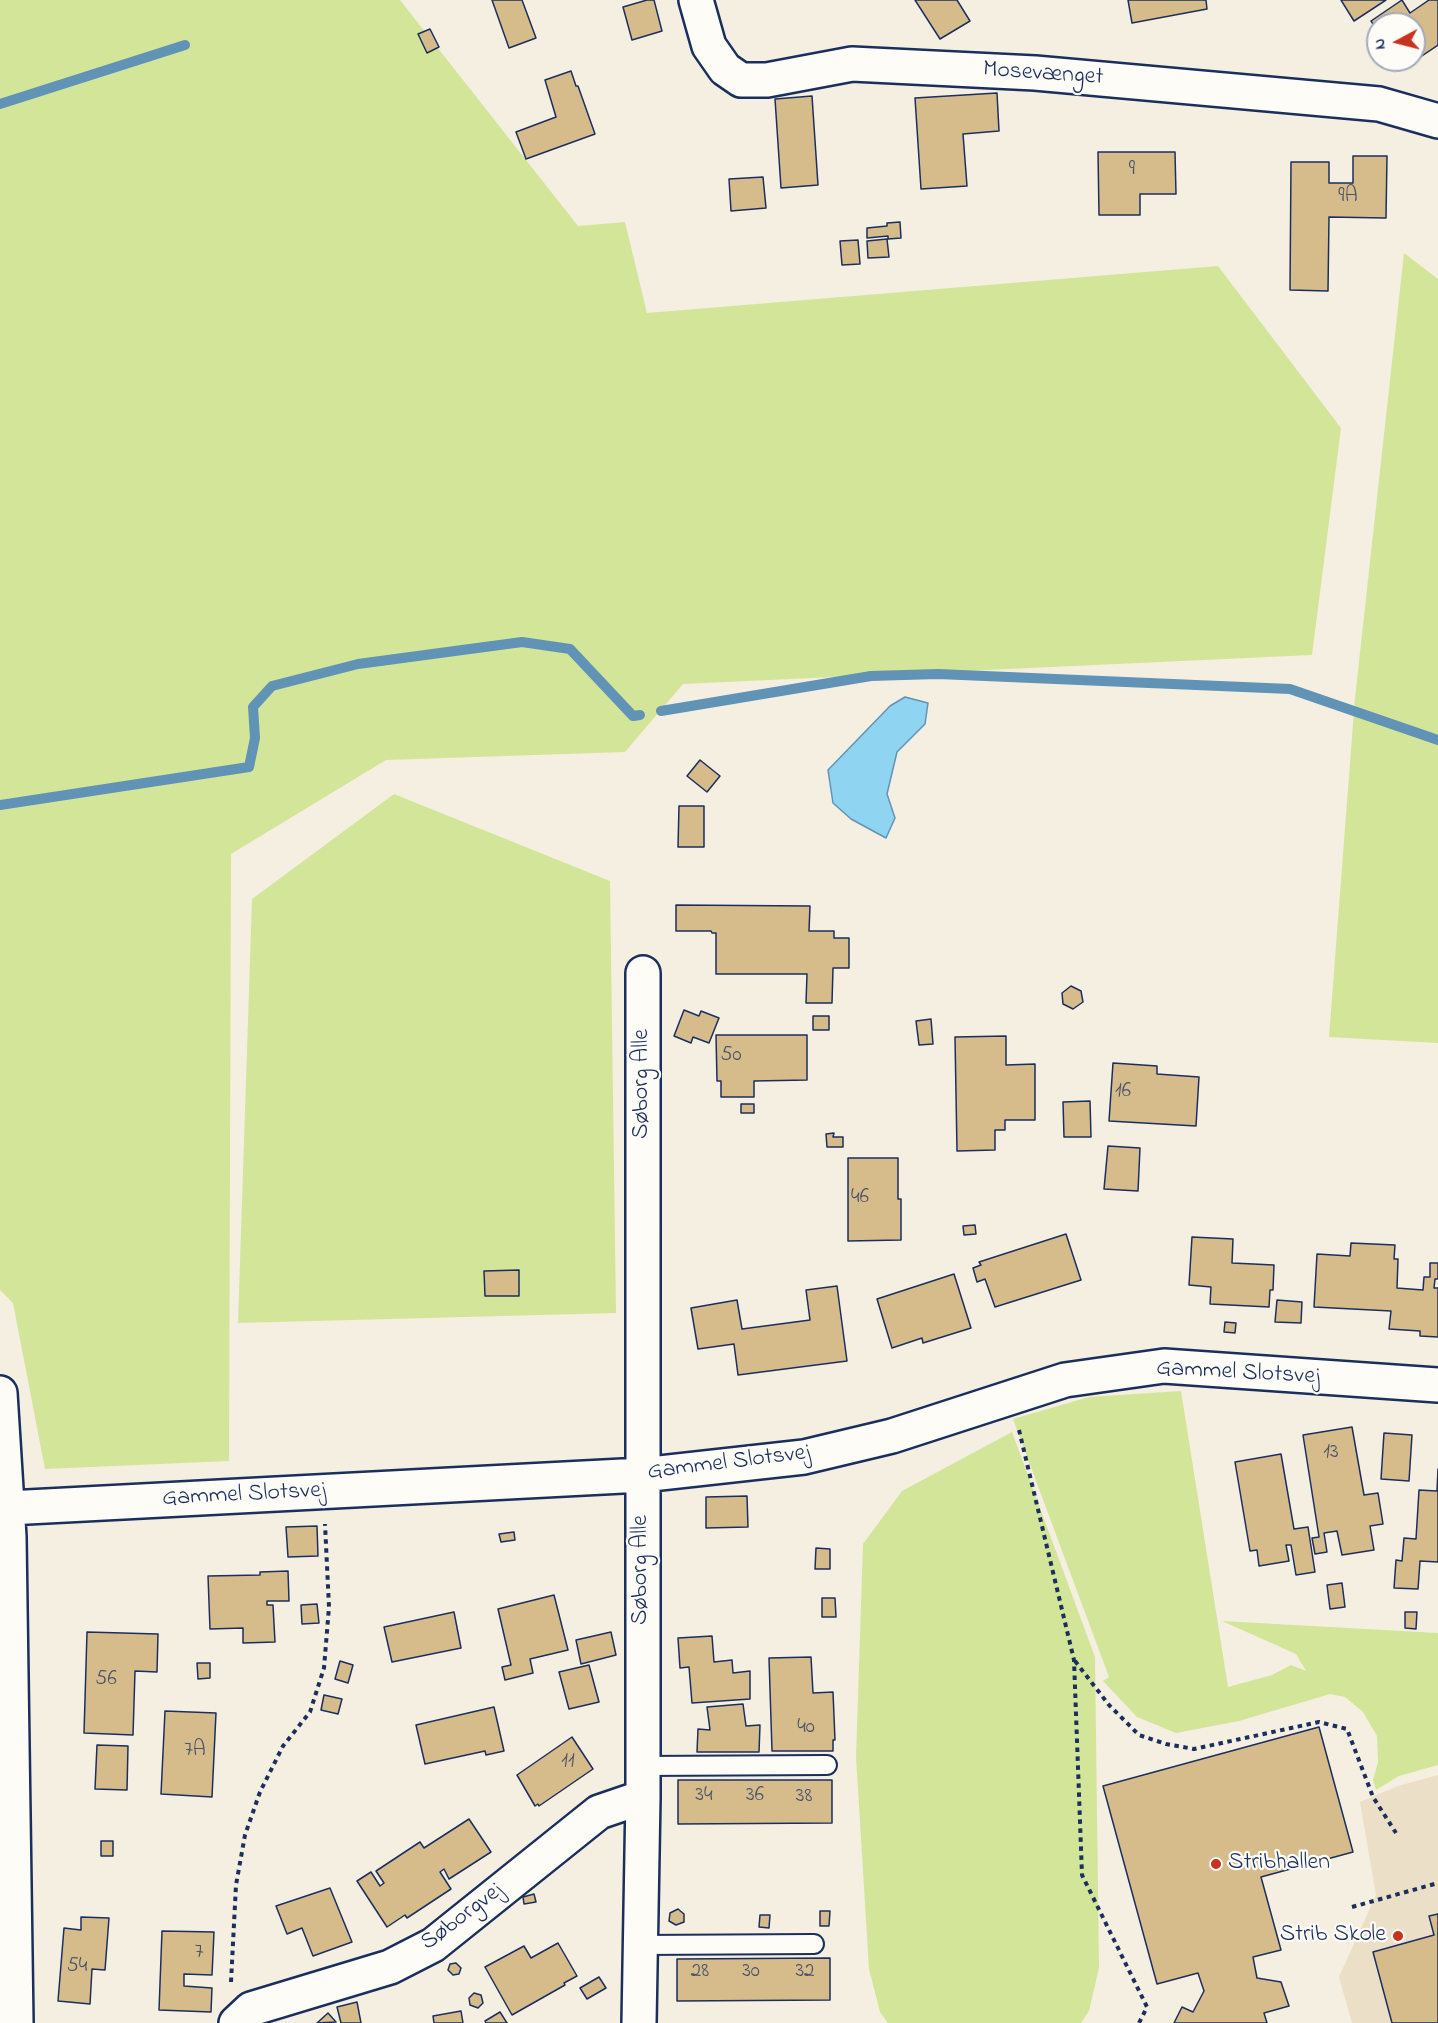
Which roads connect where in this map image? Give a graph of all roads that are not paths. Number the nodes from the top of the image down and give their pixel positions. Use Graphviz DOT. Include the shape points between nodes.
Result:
graph roads {
  1 [pos="696,0"];
  2 [pos="1438,121"];
  3 [pos="643,973"];
  4 [pos="1438,1385"];
  5 [pos="0,1393"];
  6 [pos="642,1475"];
  7 [pos="9,1508"];
  8 [pos="828,1765"];
  9 [pos="643,1781"];
  10 [pos="814,1944"];
  11 [pos="640,1945"];
  12 [pos="236,2022"];
  13 [pos="16,2023"];
  14 [pos="639,2023"];
  1 -- 2 [label="street, Mosevænget" via="709,46 726,69 741,80 767,80 852,64 1035,73 1379,104"];
  3 -- 6 [label="street, Søborg Alle"];
  4 -- 6 [label="street, Gammel Slotsvej" via="1164,1366 1065,1380 892,1436 804,1457"];
  5 -- 7 [label="street"];
  6 -- 7 [label="street, Gammel Slotsvej"];
  6 -- 9 [label="street, Søborg Alle"];
  7 -- 13 [label="street"];
  8 -- 9 [label="lane"];
  9 -- 11 [label="street, Søborg Alle"];
  9 -- 12 [label="street, Søborgvej" via="433,1945 390,1967 251,2009"];
  10 -- 11 [label="lane"];
  11 -- 14 [label="street, Søborg Alle"];
}
